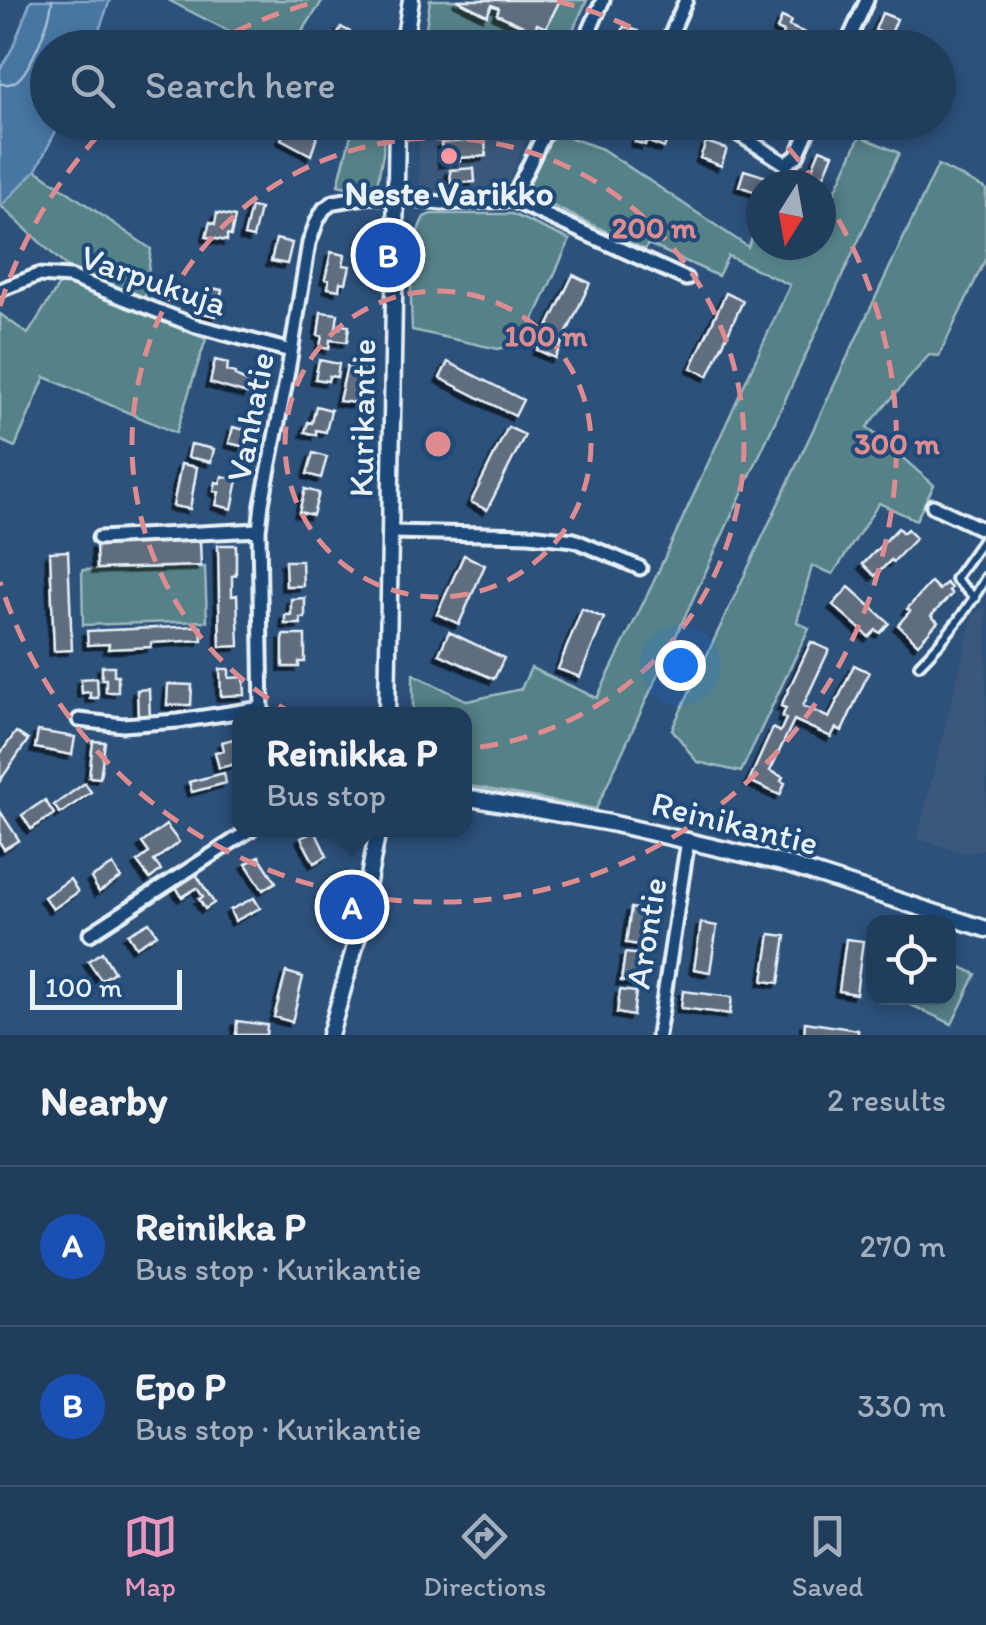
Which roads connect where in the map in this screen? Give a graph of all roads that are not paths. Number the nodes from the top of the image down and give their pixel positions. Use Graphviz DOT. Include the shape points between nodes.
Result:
graph roads {
  1 [pos="411,0"];
  2 [pos="603,0"];
  3 [pos="686,0"];
  4 [pos="867,0"];
  5 [pos="406,30"];
  6 [pos="590,30"];
  7 [pos="672,30"];
  8 [pos="854,30"];
  9 [pos="396,140"];
  10 [pos="541,140"];
  11 [pos="748,140"];
  12 [pos="804,140"];
  13 [pos="396,199"];
  14 [pos="512,200"];
  15 [pos="686,279"];
  16 [pos="0,290"];
  17 [pos="291,351"];
  18 [pos="933,506"];
  19 [pos="259,530"];
  20 [pos="390,532"];
  21 [pos="986,533"];
  22 [pos="100,538"];
  23 [pos="640,568"];
  24 [pos="986,576"];
  25 [pos="975,598"];
  26 [pos="918,665"];
  27 [pos="262,707"];
  28 [pos="387,707"];
  29 [pos="232,714"];
  30 [pos="79,720"];
  31 [pos="472,799"];
  32 [pos="239,837"];
  33 [pos="377,837"];
  34 [pos="688,840"];
  35 [pos="986,929"];
  36 [pos="90,934"];
  37 [pos="330,1035"];
  38 [pos="658,1035"];
  1 -- 5 [label="street"];
  2 -- 6 [label="street"];
  3 -- 7 [label="street"];
  4 -- 8 [label="street"];
  9 -- 13 [label="street, Kurikantie"];
  10 -- 14 [label="street"];
  11 -- 12 [label="street" via="786,164"];
  13 -- 14 [label="street"];
  13 -- 17 [label="street, Vanhatie" via="351,198 324,209 309,243"];
  13 -- 20 [label="street, Kurikantie"];
  14 -- 15 [label="street"];
  16 -- 17 [label="street, Varpukuja" via="38,275 70,278 196,326"];
  17 -- 19 [label="street, Vanhatie"];
  18 -- 21 [label="street"];
  19 -- 22 [label="street"];
  19 -- 27 [label="street, Vanhatie"];
  20 -- 23 [label="street" via="574,540"];
  20 -- 28 [label="street, Kurikantie"];
  21 -- 25 [label="lane" via="955,579"];
  24 -- 25 [label="lane"];
  25 -- 26 [label="lane"];
  29 -- 30 [label="street" via="123,725"];
  31 -- 34 [label="street, Reinikantie"];
  32 -- 36 [label="street"];
  33 -- 37 [label="street" via="358,939"];
  34 -- 35 [label="street, Reinikantie"];
  34 -- 38 [label="street, Arontie"];
}
